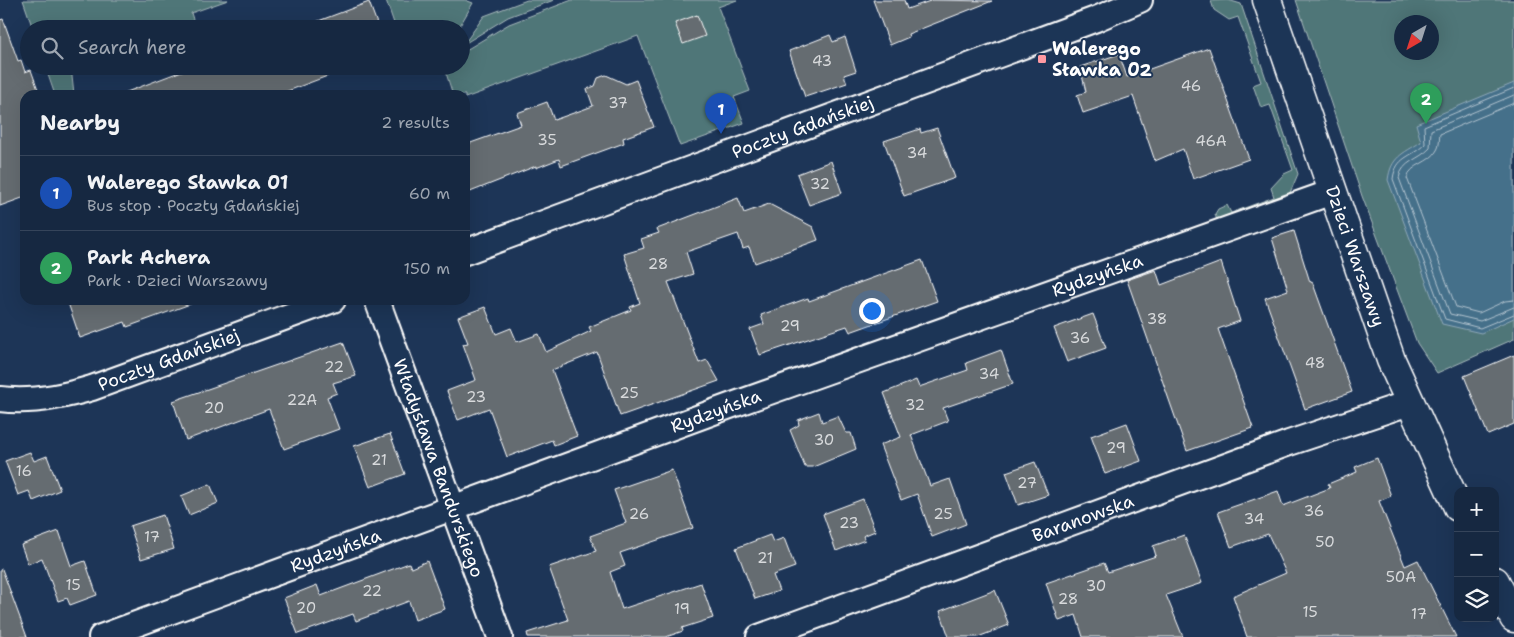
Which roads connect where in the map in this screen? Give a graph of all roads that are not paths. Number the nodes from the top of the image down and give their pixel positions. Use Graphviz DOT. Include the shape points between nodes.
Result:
graph roads {
  1 [pos="1140,0"];
  2 [pos="1267,0"];
  3 [pos="1332,192"];
  4 [pos="470,250"];
  5 [pos="319,305"];
  6 [pos="379,305"];
  7 [pos="0,399"];
  8 [pos="1409,403"];
  9 [pos="1454,499"];
  10 [pos="454,508"];
  11 [pos="1499,589"];
  12 [pos="1514,618"];
  13 [pos="101,637"];
  14 [pos="500,637"];
  15 [pos="759,637"];
  1 -- 4 [label="street, Poczty Gdańskiej"];
  2 -- 3 [label="street, Dzieci Warszawy"];
  3 -- 8 [label="street, Dzieci Warszawy"];
  3 -- 10 [label="street, Rydzyńska"];
  5 -- 7 [label="street, Poczty Gdańskiej" via="92,388 58,397"];
  6 -- 10 [label="street, Władysława Bandurskiego"];
  8 -- 9 [label="street, Dzieci Warszawy"];
  8 -- 15 [label="street, Baranowska" via="1289,443"];
  10 -- 13 [label="street, Rydzyńska"];
  10 -- 14 [label="street, Władysława Bandurskiego"];
  11 -- 12 [label="street"];
}
